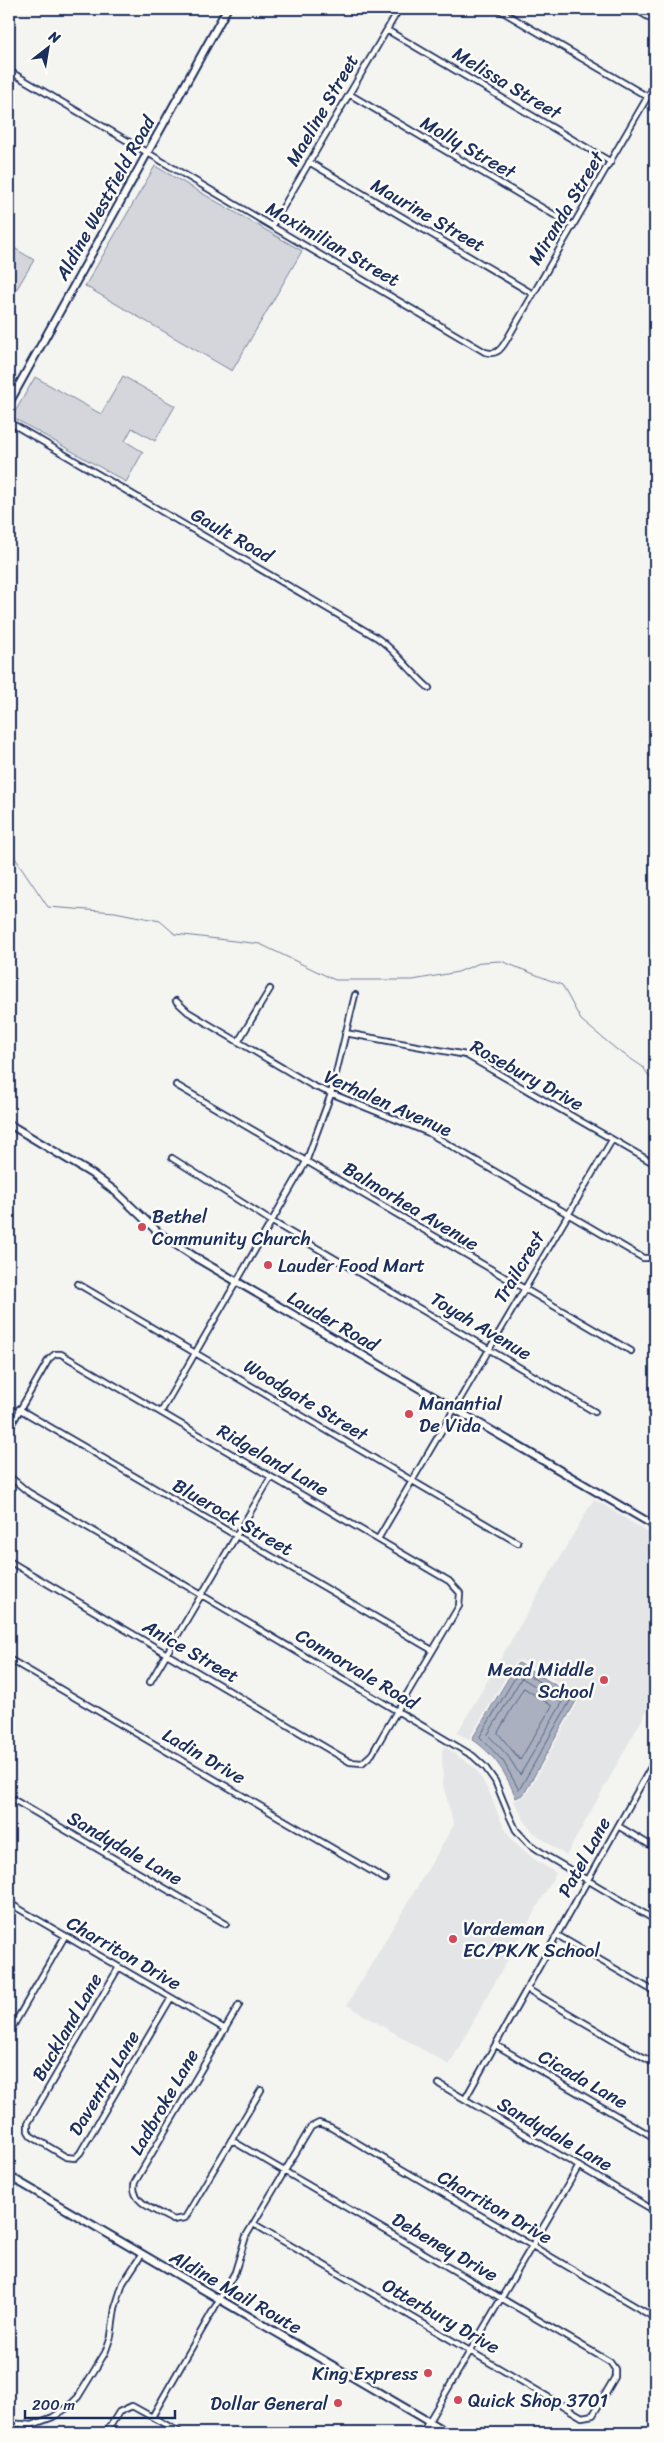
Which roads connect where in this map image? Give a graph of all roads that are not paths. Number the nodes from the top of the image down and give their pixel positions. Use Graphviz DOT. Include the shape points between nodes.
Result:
graph roads {
  1 [pos="228,9"];
  2 [pos="399,9"];
  3 [pos="498,9"];
  4 [pos="635,9"];
  5 [pos="655,21"];
  6 [pos="387,30"];
  7 [pos="9,70"];
  8 [pos="655,84"];
  9 [pos="349,94"];
  10 [pos="648,97"];
  11 [pos="147,152"];
  12 [pos="309,162"];
  13 [pos="611,162"];
  14 [pos="272,226"];
  15 [pos="573,226"];
  16 [pos="532,294"];
  17 [pos="502,347"];
  18 [pos="9,403"];
  19 [pos="9,422"];
  20 [pos="429,688"];
  21 [pos="270,989"];
  22 [pos="355,995"];
  23 [pos="176,1001"];
  24 [pos="345,1033"];
  25 [pos="238,1042"];
  26 [pos="176,1085"];
  27 [pos="330,1094"];
  28 [pos="9,1124"];
  29 [pos="612,1140"];
  30 [pos="172,1158"];
  31 [pos="306,1162"];
  32 [pos="655,1164"];
  33 [pos="567,1216"];
  34 [pos="271,1221"];
  35 [pos="655,1258"];
  36 [pos="235,1281"];
  37 [pos="78,1284"];
  38 [pos="523,1290"];
  39 [pos="489,1348"];
  40 [pos="631,1351"];
  41 [pos="195,1352"];
  42 [pos="19,1409"];
  43 [pos="453,1409"];
  44 [pos="161,1412"];
  45 [pos="595,1412"];
  46 [pos="9,1429"];
  47 [pos="9,1476"];
  48 [pos="271,1477"];
  49 [pos="412,1480"];
  50 [pos="655,1526"];
  51 [pos="236,1536"];
  52 [pos="378,1539"];
  53 [pos="518,1543"];
  54 [pos="9,1561"];
  55 [pos="201,1595"];
  56 [pos="432,1650"];
  57 [pos="167,1654"];
  58 [pos="9,1659"];
  59 [pos="150,1682"];
  60 [pos="398,1710"];
  61 [pos="655,1760"];
  62 [pos="648,1772"];
  63 [pos="655,1776"];
  64 [pos="9,1797"];
  65 [pos="618,1826"];
  66 [pos="655,1848"];
  67 [pos="385,1879"];
  68 [pos="588,1880"];
  69 [pos="11,1904"];
  70 [pos="9,1913"];
  71 [pos="655,1920"];
  72 [pos="226,1924"];
  73 [pos="557,1935"];
  74 [pos="65,1936"];
  75 [pos="118,1967"];
  76 [pos="527,1989"];
  77 [pos="655,1992"];
  78 [pos="171,1998"];
  79 [pos="239,2005"];
  80 [pos="224,2029"];
  81 [pos="9,2033"];
  82 [pos="496,2045"];
  83 [pos="655,2064"];
  84 [pos="439,2084"];
  85 [pos="261,2090"];
  86 [pos="465,2099"];
  87 [pos="655,2138"];
  88 [pos="231,2140"];
  89 [pos="49,2147"];
  90 [pos="579,2166"];
  91 [pos="285,2171"];
  92 [pos="9,2176"];
  93 [pos="655,2211"];
  94 [pos="254,2224"];
  95 [pos="532,2246"];
  96 [pos="142,2254"];
  97 [pos="501,2297"];
  98 [pos="220,2300"];
  99 [pos="655,2318"];
  100 [pos="470,2350"];
  101 [pos="605,2395"];
  102 [pos="152,2417"];
  103 [pos="428,2422"];
  104 [pos="9,2423"];
  105 [pos="23,2424"];
  106 [pos="25,2433"];
  107 [pos="106,2433"];
  108 [pos="181,2433"];
  109 [pos="422,2433"];
  110 [pos="448,2433"];
  1 -- 11 [label="main road, Aldine Westfield Road"];
  2 -- 6 [label="street, Maeline Street"];
  3 -- 10 [label="street"];
  4 -- 5 [label="street"];
  6 -- 9 [label="street, Maeline Street"];
  6 -- 13 [label="street, Melissa Street"];
  7 -- 11 [label="street, Maximilian Street"];
  8 -- 10 [label="street, Miranda Street"];
  9 -- 12 [label="street, Maeline Street"];
  9 -- 15 [label="street, Molly Street"];
  10 -- 13 [label="street, Miranda Street"];
  11 -- 14 [label="street, Maximilian Street"];
  11 -- 18 [label="main road, Aldine Westfield Road"];
  12 -- 14 [label="street, Maeline Street"];
  12 -- 16 [label="street, Maurine Street"];
  13 -- 15 [label="street, Miranda Street"];
  14 -- 17 [label="street, Maximilian Street" via="485,352 497,353"];
  15 -- 16 [label="street, Miranda Street"];
  16 -- 17 [label="street, Miranda Street"];
  19 -- 20 [label="street, Gault Road" via="376,637"];
  21 -- 25 [label="street"];
  22 -- 24 [label="street"];
  23 -- 25 [label="street, Verhalen Avenue" via="188,1012"];
  24 -- 27 [label="street"];
  24 -- 29 [label="street, Rosebury Drive" via="466,1055"];
  25 -- 27 [label="street, Verhalen Avenue"];
  26 -- 31 [label="street, Balmorhea Avenue"];
  27 -- 31 [label="street"];
  27 -- 33 [label="street, Verhalen Avenue" via="429,1133"];
  28 -- 36 [label="main road, Lauder Road" via="92,1174 160,1234"];
  29 -- 32 [label="street, Rosebury Drive"];
  29 -- 33 [label="street, Trailcrest"];
  30 -- 34 [label="street, Toyah Avenue"];
  31 -- 34 [label="street"];
  31 -- 38 [label="street, Balmorhea Avenue"];
  33 -- 35 [label="street, Verhalen Avenue" via="643,1258"];
  33 -- 38 [label="street, Trailcrest"];
  34 -- 36 [label="street"];
  34 -- 39 [label="street, Toyah Avenue"];
  36 -- 41 [label="street"];
  36 -- 43 [label="main road, Lauder Road"];
  37 -- 41 [label="street, Woodgate Street"];
  38 -- 39 [label="street, Trailcrest"];
  38 -- 40 [label="street, Balmorhea Avenue"];
  39 -- 43 [label="street, Trailcrest"];
  39 -- 45 [label="street, Toyah Avenue"];
  41 -- 44 [label="street"];
  41 -- 49 [label="street, Woodgate Street"];
  42 -- 44 [label="street, Ridgeland Lane" via="48,1359 55,1354 65,1356"];
  42 -- 46 [label="street"];
  42 -- 51 [label="street, Bluerock Street"];
  43 -- 49 [label="street, Trailcrest"];
  43 -- 50 [label="main road, Lauder Road"];
  44 -- 48 [label="street, Ridgeland Lane"];
  47 -- 55 [label="street, Connorvale Road" via="28,1492"];
  48 -- 51 [label="street"];
  48 -- 52 [label="street, Ridgeland Lane"];
  49 -- 52 [label="street, Trailcrest"];
  49 -- 53 [label="street, Woodgate Street"];
  51 -- 55 [label="street"];
  51 -- 56 [label="street, Bluerock Street"];
  52 -- 56 [label="street, Ridgeland Lane" via="449,1581 460,1593 459,1606"];
  54 -- 57 [label="street, Anice Street"];
  55 -- 57 [label="street"];
  55 -- 60 [label="street, Connorvale Road"];
  56 -- 60 [label="street"];
  57 -- 59 [label="street"];
  57 -- 60 [label="street, Anice Street" via="350,1762 359,1763 372,1754"];
  58 -- 67 [label="street, Ladin Drive"];
  60 -- 68 [label="street, Connorvale Road" via="473,1756 495,1781 508,1815 528,1843"];
  61 -- 62 [label="street, Patel Lane"];
  62 -- 63 [label="street"];
  62 -- 65 [label="street, Patel Lane"];
  64 -- 72 [label="street, Sandydale Lane"];
  65 -- 66 [label="street"];
  65 -- 68 [label="street, Patel Lane"];
  68 -- 71 [label="street, Connorvale Road"];
  68 -- 73 [label="street, Patel Lane"];
  69 -- 70 [label="street"];
  69 -- 74 [label="street, Charriton Drive"];
  73 -- 76 [label="street, Patel Lane"];
  73 -- 77 [label="street"];
  74 -- 75 [label="street, Charriton Drive"];
  74 -- 81 [label="street"];
  75 -- 78 [label="street, Charriton Drive"];
  75 -- 89 [label="street, Buckland Lane" via="28,2123 31,2136"];
  76 -- 82 [label="street, Patel Lane"];
  76 -- 83 [label="street"];
  78 -- 80 [label="street, Charriton Drive"];
  78 -- 89 [label="street, Daventry Lane" via="80,2154 69,2158"];
  79 -- 80 [label="street, Ladbroke Lane"];
  80 -- 88 [label="street, Ladbroke Lane" via="135,2182 134,2195 173,2220 185,2218"];
  82 -- 86 [label="street, Patel Lane"];
  82 -- 87 [label="street, Cicada Lane"];
  84 -- 86 [label="street, Sandydale Lane"];
  85 -- 88 [label="street"];
  86 -- 90 [label="street, Sandydale Lane"];
  88 -- 91 [label="street, Debeney Drive"];
  90 -- 93 [label="street, Sandydale Lane"];
  90 -- 95 [label="street"];
  91 -- 94 [label="street"];
  91 -- 95 [label="street, Charriton Drive" via="312,2127 319,2124 330,2127"];
  91 -- 97 [label="street, Debeney Drive"];
  92 -- 96 [label="main road, Aldine Mail Route"];
  94 -- 98 [label="street"];
  94 -- 100 [label="street, Otterbury Drive"];
  95 -- 97 [label="street"];
  95 -- 99 [label="street, Charriton Drive"];
  96 -- 98 [label="main road, Aldine Mail Route"];
  96 -- 105 [label="street" via="123,2284 105,2353 78,2397 53,2417 32,2425"];
  97 -- 100 [label="street"];
  97 -- 101 [label="street, Debeney Drive" via="614,2366 615,2377"];
  98 -- 102 [label="street"];
  98 -- 103 [label="main road, Aldine Mail Route"];
  100 -- 101 [label="street, Otterbury Drive" via="582,2417 593,2415"];
  100 -- 103 [label="street"];
  102 -- 107 [label="street" via="132,2406 119,2412"];
  102 -- 108 [label="street"];
  103 -- 109 [label="street"];
  103 -- 110 [label="main road, Aldine Mail Route"];
  104 -- 105 [label="street"];
  105 -- 106 [label="street"];
}
